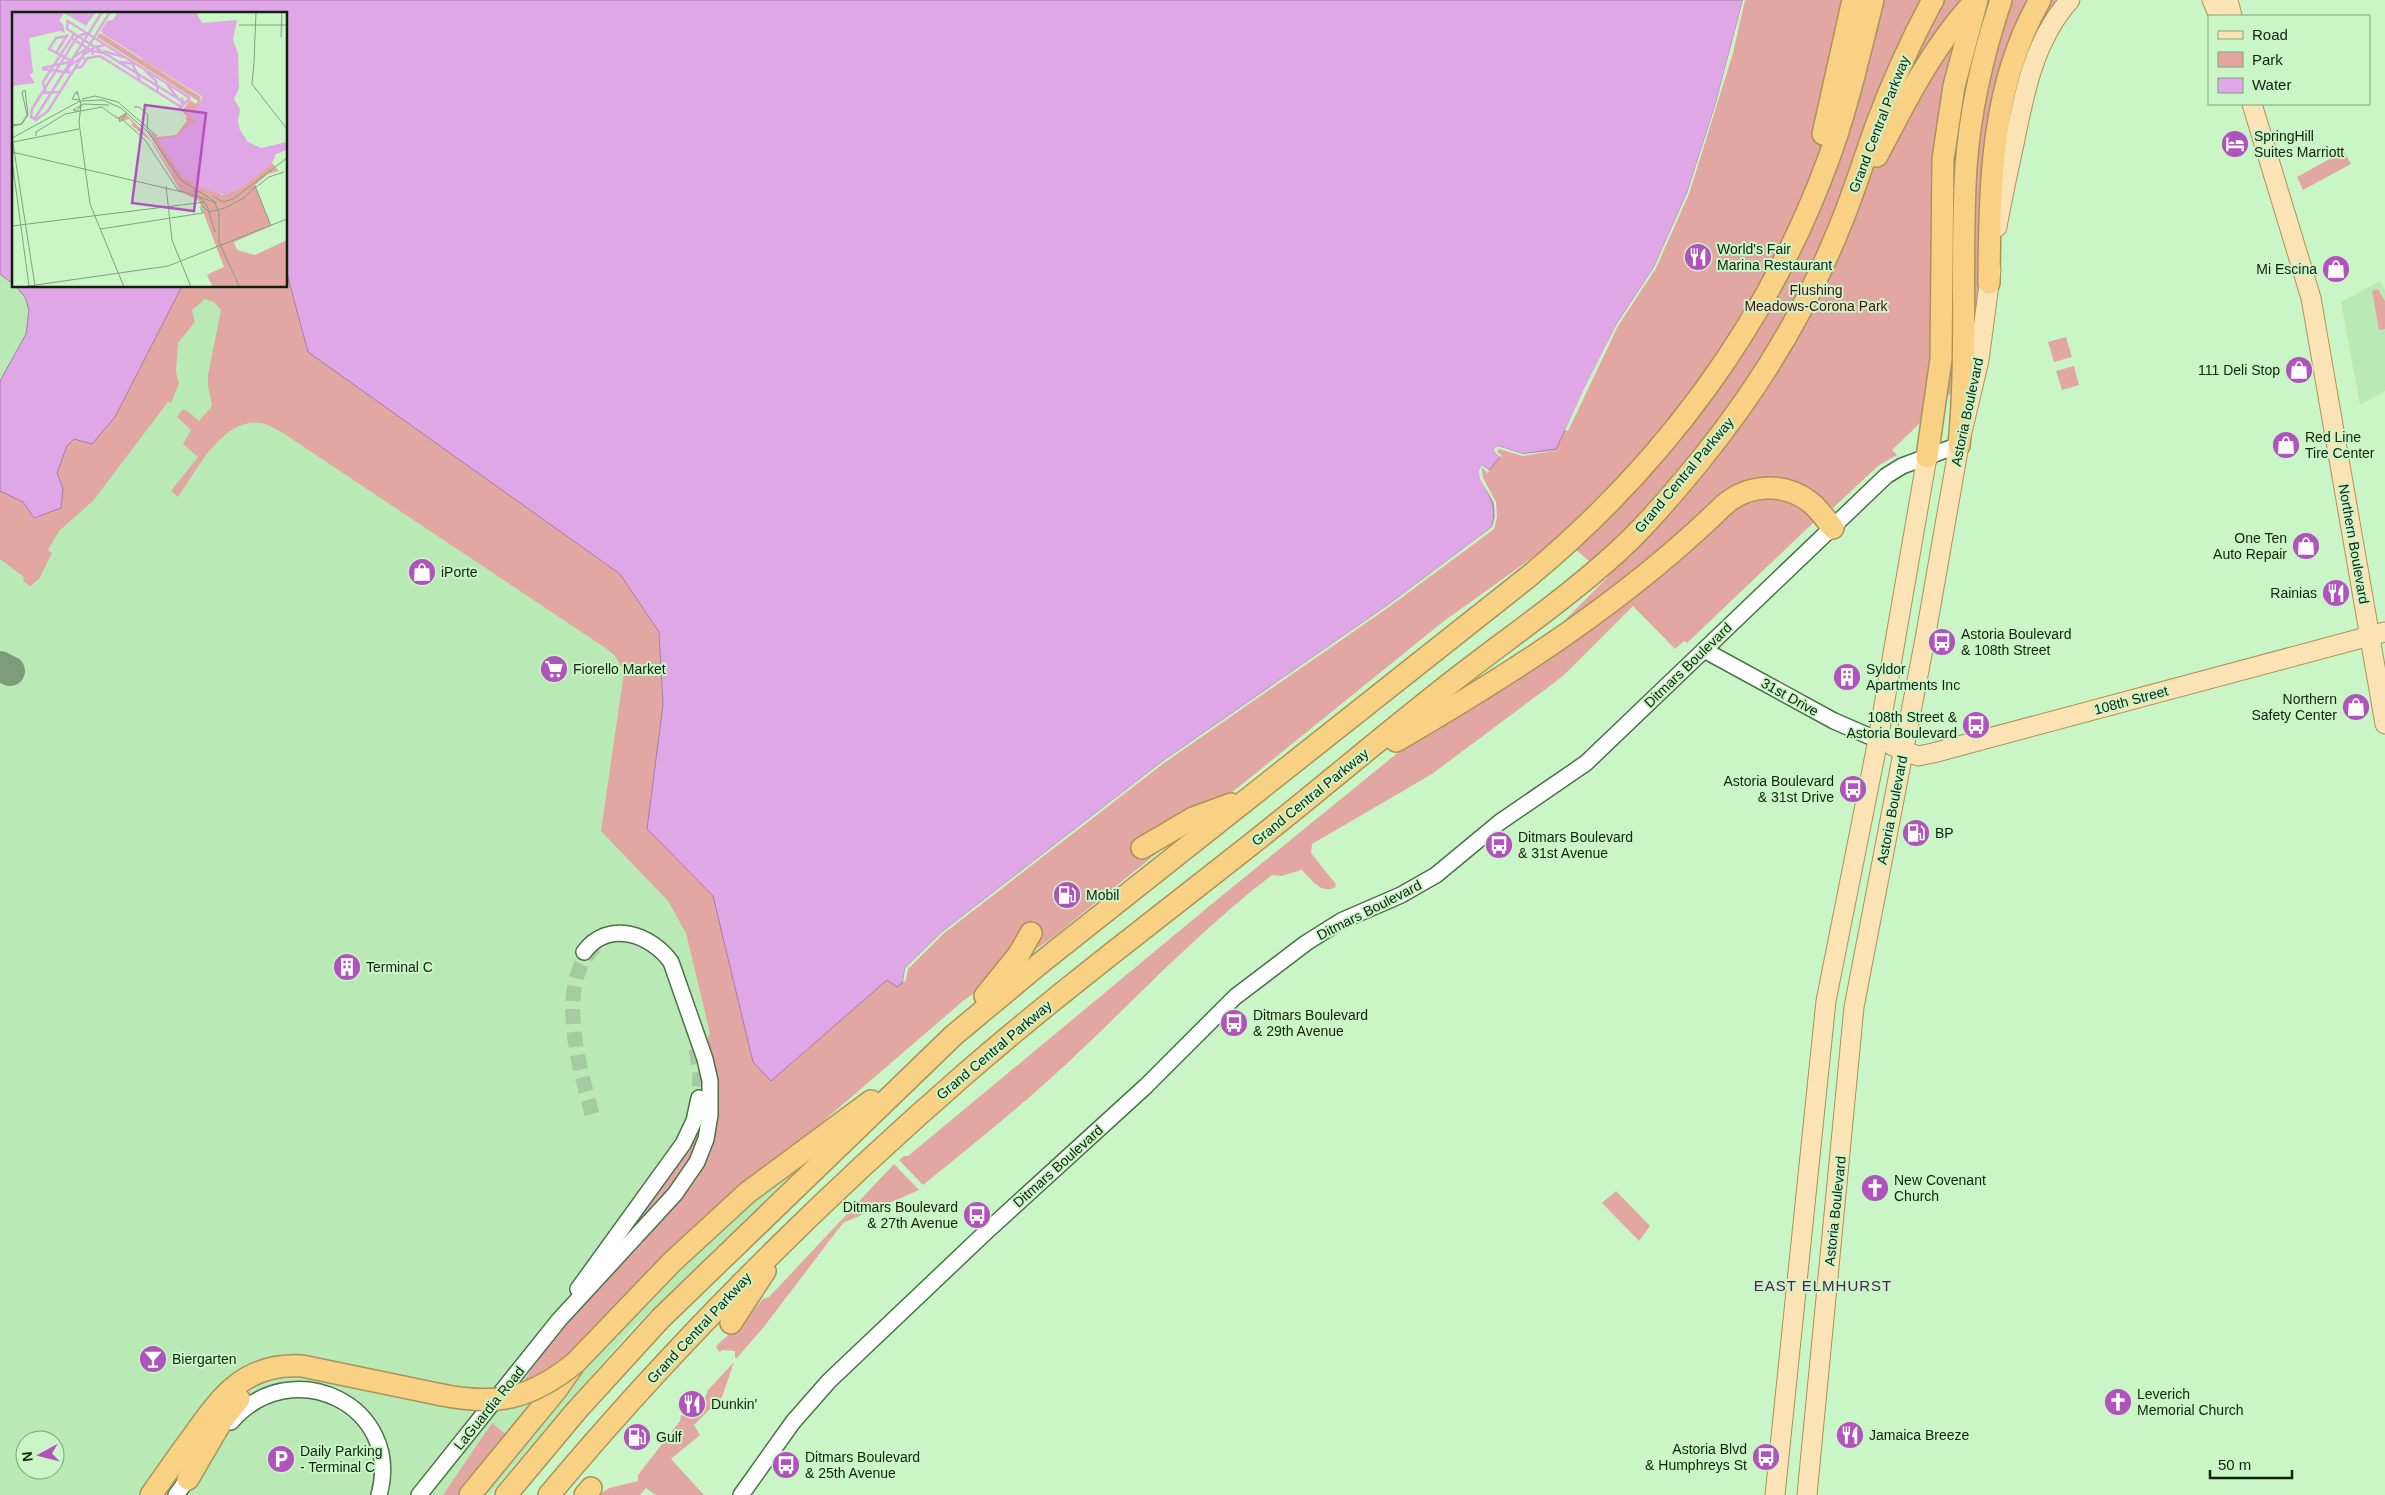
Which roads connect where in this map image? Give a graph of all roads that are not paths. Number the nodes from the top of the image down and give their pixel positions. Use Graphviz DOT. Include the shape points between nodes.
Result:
graph roads {
  1 [pos="1853,0"];
  2 [pos="1873,0"];
  3 [pos="1933,0"];
  4 [pos="1976,0"];
  5 [pos="2040,0"];
  6 [pos="2070,0"];
  7 [pos="2212,0"];
  8 [pos="2228,0"];
  9 [pos="2000,3"];
  10 [pos="2219,15"];
  11 [pos="2232,15"];
  12 [pos="2252,105"];
  13 [pos="1839,229"];
  14 [pos="1989,282"];
  15 [pos="1730,354"];
  16 [pos="1959,446"];
  17 [pos="1927,457"];
  18 [pos="1833,528"];
  19 [pos="2378,634"];
  20 [pos="1704,650"];
  21 [pos="2385,724"];
  22 [pos="1878,740"];
  23 [pos="1904,750"];
  24 [pos="1346,770"];
  25 [pos="1250,797"];
  26 [pos="1142,848"];
  27 [pos="1031,933"];
  28 [pos="584,952"];
  29 [pos="954,1035"];
  30 [pos="922,1065"];
  31 [pos="699,1098"];
  32 [pos="788,1235"];
  33 [pos="559,1320"];
  34 [pos="731,1323"];
  35 [pos="575,1363"];
  36 [pos="372,1381"];
  37 [pos="435,1477"];
  38 [pos="182,1487"];
  39 [pos="745,1491"];
  40 [pos="151,1495"];
  41 [pos="379,1495"];
  42 [pos="419,1495"];
  43 [pos="424,1495"];
  44 [pos="470,1495"];
  45 [pos="506,1495"];
  46 [pos="549,1495"];
  47 [pos="1775,1495"];
  48 [pos="1806,1495"];
  1 -- 15 [label="highway" via="1826,122 1804,196 1775,269"];
  2 -- 15 [label="highway" via="1846,105 1820,181 1778,271"];
  3 -- 13 [label="highway, Grand Central Parkway" via="1892,84"];
  4 -- 13 [label="highway" via="1930,56"];
  4 -- 17 [label="highway" via="1954,86 1942,174 1941,359"];
  5 -- 14 [label="highway" via="2012,61 1998,118 1991,177"];
  6 -- 14 [label="main road, Astoria Boulevard" via="2052,24 2038,52 2025,91 1998,218"];
  7 -- 10 [label="main road"];
  8 -- 11 [label="main road"];
  9 -- 16 [label="highway" via="1976,92 1968,149 1964,381"];
  12 -- 19 [label="main road, Northern Boulevard" via="2311,298"];
  13 -- 24 [label="highway, Grand Central Parkway" via="1802,307 1758,381 1722,432 1658,510 1630,540 1569,593 1441,691"];
  14 -- 16 [label="main road, Astoria Boulevard" via="1979,360"];
  15 -- 25 [label="highway" via="1658,451 1575,538"];
  16 -- 17 [label="street, Ditmars Boulevard"];
  16 -- 23 [label="main road, Astoria Boulevard"];
  17 -- 18 [label="street, Ditmars Boulevard" via="1891,472"];
  17 -- 22 [label="main road, Astoria Boulevard"];
  18 -- 20 [label="street, Ditmars Boulevard"];
  18 -- 24 [label="highway" via="1811,503 1794,493 1766,488 1746,491 1724,505 1638,582 1573,630"];
  19 -- 21 [label="main road, Northern Boulevard"];
  19 -- 23 [label="main road, 108th Street" via="1933,753 1918,756"];
  20 -- 22 [label="street, 31st Drive" via="1834,721"];
  20 -- 39 [label="street, Ditmars Boulevard" via="1586,763 1500,822 1436,875 1401,895 1341,921 1234,997 1146,1086 829,1381 793,1422"];
  22 -- 23 [label="main road, 108th Street"];
  22 -- 47 [label="main road, Astoria Boulevard" via="1826,1001"];
  23 -- 48 [label="main road, Astoria Boulevard" via="1852,1020"];
  24 -- 32 [label="highway, Grand Central Parkway" via="1000,1044"];
  25 -- 26 [label="highway" via="1193,818"];
  25 -- 29 [label="highway"];
  27 -- 29 [label="highway"];
  28 -- 33 [label="street" via="596,940 618,933 641,937 661,950 674,967 710,1081 710,1115 706,1139 697,1162 675,1194"];
  29 -- 30 [label="highway"];
  30 -- 35 [label="highway" via="747,1193 694,1240"];
  30 -- 45 [label="highway" via="655,1324"];
  31 -- 33 [label="street" via="694,1121 682,1144 588,1272"];
  32 -- 34 [label="highway"];
  32 -- 46 [label="highway, Grand Central Parkway" via="664,1364"];
  33 -- 37 [label="street, LaGuardia Road"];
  35 -- 36 [label="highway, bridge" via="539,1389 500,1400 471,1400"];
  35 -- 44 [label="highway"];
  36 -- 38 [label="highway" via="294,1373 257,1385 228,1412"];
  36 -- 40 [label="highway" via="302,1366 278,1366 252,1374 218,1401"];
  37 -- 42 [label="street, LaGuardia Road"];
  37 -- 43 [label="street"];
  38 -- 41 [label="street" via="246,1408 278,1391 304,1389 337,1398 353,1408 367,1423 381,1456"];
}
